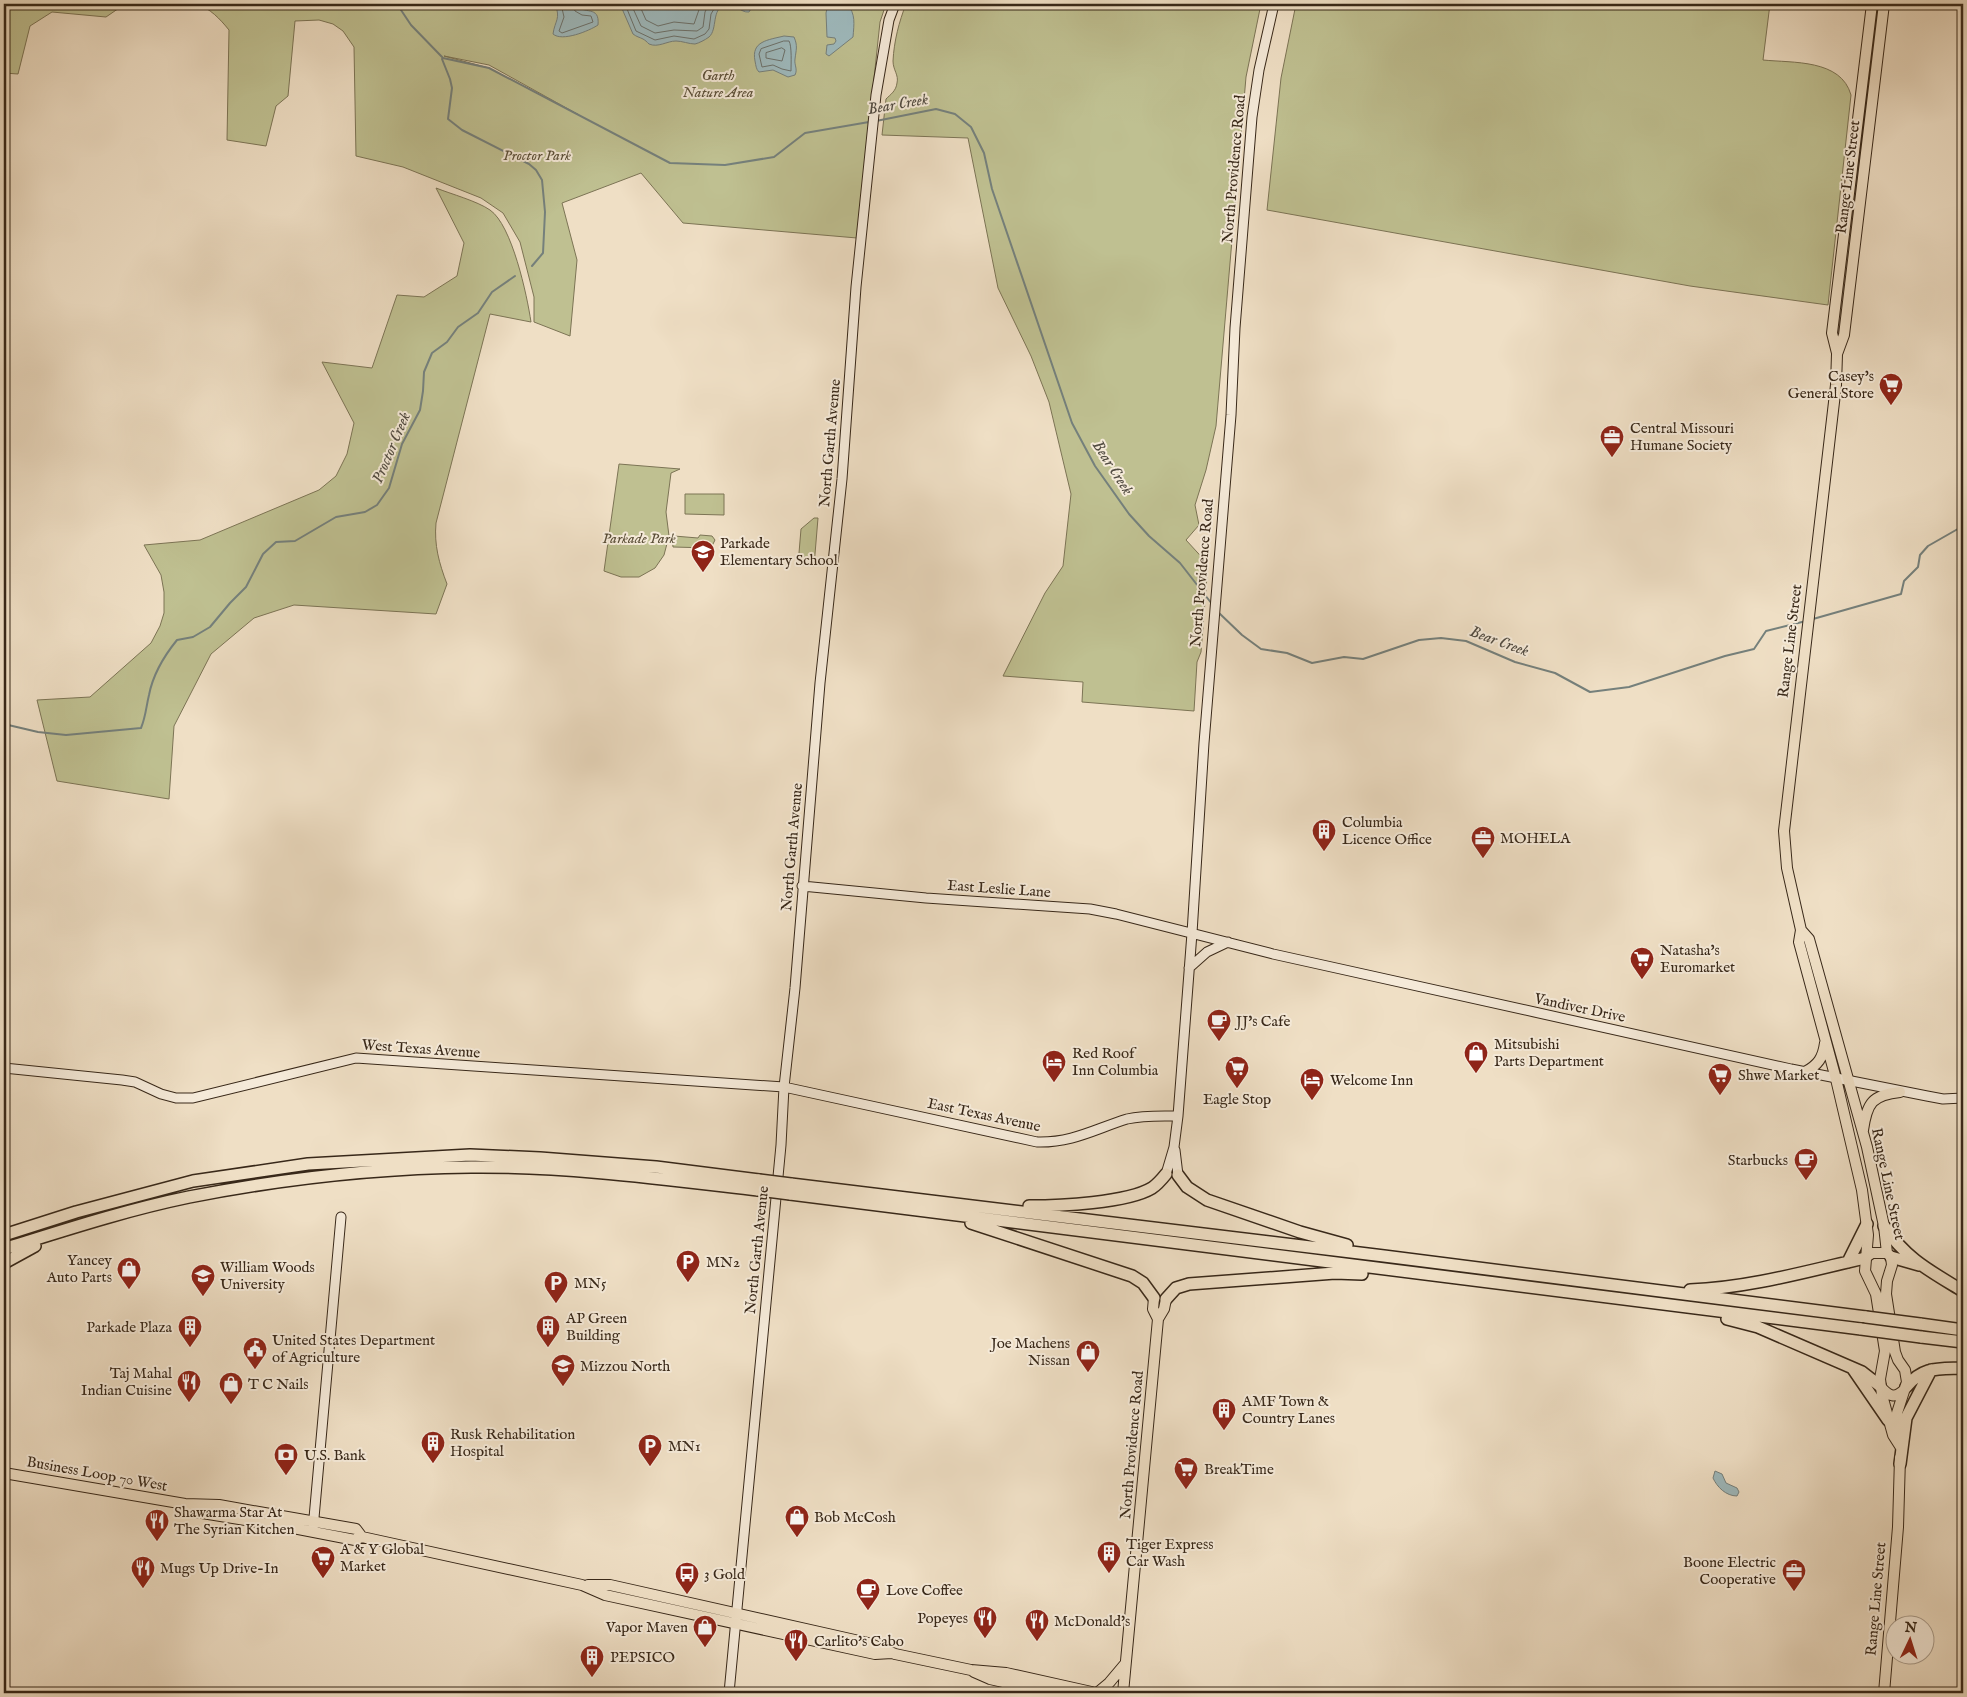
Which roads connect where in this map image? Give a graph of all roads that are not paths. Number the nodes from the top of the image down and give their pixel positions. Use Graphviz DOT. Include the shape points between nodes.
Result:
graph roads {
  1 [pos="894,4"];
  2 [pos="1274,4"];
  3 [pos="1872,4"];
  4 [pos="1878,4"];
  5 [pos="1884,4"];
  6 [pos="1877,61"];
  7 [pos="1864,65"];
  8 [pos="1866,157"];
  9 [pos="1837,354"];
  10 [pos="802,886"];
  11 [pos="1801,930"];
  12 [pos="1192,933"];
  13 [pos="1228,942"];
  14 [pos="1190,968"];
  15 [pos="1825,1040"];
  16 [pos="4,1068"];
  17 [pos="1805,1072"];
  18 [pos="1836,1079"];
  19 [pos="1848,1081"];
  20 [pos="784,1086"];
  21 [pos="1900,1092"];
  22 [pos="1963,1098"];
  23 [pos="1178,1116"];
  24 [pos="1863,1133"];
  25 [pos="1172,1174"];
  26 [pos="758,1185"];
  27 [pos="790,1189"];
  28 [pos="970,1205"];
  29 [pos="946,1215"];
  30 [pos="342,1217"];
  31 [pos="1867,1224"];
  32 [pos="1884,1226"];
  33 [pos="76,1227"];
  34 [pos="4,1235"];
  35 [pos="4,1249"];
  36 [pos="1889,1255"];
  37 [pos="1384,1256"];
  38 [pos="1865,1258"];
  39 [pos="1848,1262"];
  40 [pos="4,1263"];
  41 [pos="1921,1266"];
  42 [pos="1416,1274"];
  43 [pos="1655,1291"];
  44 [pos="1963,1291"];
  45 [pos="1160,1298"];
  46 [pos="1686,1308"];
  47 [pos="1963,1330"];
  48 [pos="1963,1342"];
  49 [pos="1852,1368"];
  50 [pos="1963,1368"];
  51 [pos="1931,1370"];
  52 [pos="1880,1386"];
  53 [pos="1906,1387"];
  54 [pos="1888,1420"];
  55 [pos="1900,1446"];
  56 [pos="1900,1464"];
  57 [pos="4,1473"];
  58 [pos="313,1526"];
  59 [pos="582,1584"];
  60 [pos="736,1612"];
  61 [pos="735,1624"];
  62 [pos="892,1653"];
  63 [pos="1126,1663"];
  64 [pos="971,1670"];
  65 [pos="729,1693"];
  66 [pos="1052,1693"];
  67 [pos="1097,1693"];
  68 [pos="1123,1693"];
  69 [pos="1884,1693"];
  1 -- 10 [label="street, North Garth Avenue" via="876,95"];
  2 -- 12 [label="street, North Providence Road" via="1252,117"];
  3 -- 7 [label="main road, Range Line Street"];
  4 -- 6 [label="main road" via="1874,44"];
  5 -- 6 [label="main road, Range Line Street"];
  6 -- 8 [label="main road, Range Line Street"];
  7 -- 8 [label="main road" via="1869,88 1862,144"];
  7 -- 9 [label="main road, Range Line Street" via="1832,333"];
  8 -- 9 [label="main road, Range Line Street" via="1844,335"];
  9 -- 11 [label="main road, Range Line Street" via="1784,830 1787,868"];
  10 -- 12 [label="street, East Leslie Lane" via="1090,909"];
  10 -- 20 [label="street, North Garth Avenue"];
  11 -- 15 [label="main road, Range Line Street" via="1799,942"];
  11 -- 19 [label="main road, Range Line Street" via="1809,939"];
  12 -- 13 [label="street, Vandiver Drive"];
  12 -- 14 [label="street, North Providence Road"];
  13 -- 14 [label="street" via="1207,952"];
  13 -- 17 [label="street, Vandiver Drive"];
  14 -- 23 [label="street, North Providence Road"];
  15 -- 17 [label="main road" via="1820,1061"];
  15 -- 18 [label="main road, Range Line Street"];
  16 -- 20 [label="street, West Texas Avenue" via="135,1082 176,1098 212,1094 356,1058"];
  17 -- 18 [label="street, Vandiver Drive"];
  18 -- 19 [label="street, Vandiver Drive"];
  18 -- 31 [label="main road, Range Line Street"];
  19 -- 21 [label="street, Vandiver Drive"];
  19 -- 24 [label="main road, Range Line Street"];
  20 -- 23 [label="street, East Texas Avenue" via="1037,1142 1071,1140 1147,1115"];
  20 -- 60 [label="street, North Garth Avenue" via="782,1144"];
  21 -- 22 [label="street, Vandiver Drive" via="1943,1099"];
  21 -- 24 [label="main road" via="1874,1099 1868,1107"];
  23 -- 25 [label="street, North Providence Road"];
  24 -- 32 [label="main road, Range Line Street"];
  25 -- 28 [label="highway" via="1140,1194 1091,1202 1052,1206"];
  25 -- 37 [label="highway" via="1207,1200"];
  26 -- 27 [label="highway, bridge"];
  26 -- 33 [label="highway" via="472,1167 380,1170 277,1182 187,1198"];
  26 -- 34 [label="highway" via="656,1167 540,1158 470,1155 308,1164 192,1181"];
  27 -- 28 [label="highway"];
  27 -- 29 [label="highway"];
  28 -- 37 [label="highway"];
  29 -- 42 [label="highway"];
  29 -- 45 [label="highway" via="1132,1276"];
  30 -- 58 [label="street"];
  31 -- 38 [label="main road, Range Line Street"];
  31 -- 39 [label="highway"];
  32 -- 36 [label="main road, Range Line Street"];
  32 -- 41 [label="highway" via="1895,1243"];
  33 -- 35 [label="highway"];
  33 -- 40 [label="highway"];
  36 -- 38 [label="main road" via="1872,1253"];
  36 -- 41 [label="highway"];
  36 -- 53 [label="main road, Range Line Street" via="1892,1265 1886,1294 1895,1352 1907,1376"];
  37 -- 43 [label="highway"];
  38 -- 39 [label="highway"];
  38 -- 52 [label="main road, Range Line Street" via="1865,1271 1876,1294 1885,1351"];
  39 -- 43 [label="highway" via="1716,1289"];
  41 -- 44 [label="highway"];
  42 -- 45 [label="highway" via="1335,1273 1189,1284"];
  42 -- 46 [label="highway"];
  43 -- 47 [label="highway, bridge"];
  45 -- 63 [label="main road, North Providence Road" via="1153,1309 1158,1319"];
  46 -- 48 [label="highway, bridge"];
  46 -- 49 [label="highway" via="1758,1328"];
  49 -- 52 [label="highway"];
  49 -- 54 [label="highway"];
  50 -- 51 [label="highway"];
  51 -- 53 [label="highway" via="1917,1375"];
  51 -- 56 [label="highway" via="1906,1418"];
  52 -- 53 [label="main road" via="1893,1396 1899,1395"];
  52 -- 54 [label="main road, Range Line Street"];
  53 -- 55 [label="main road, Range Line Street" via="1897,1413"];
  54 -- 55 [label="main road, Range Line Street"];
  55 -- 56 [label="main road, Range Line Street"];
  56 -- 69 [label="main road, Range Line Street"];
  57 -- 58 [label="main road, Business Loop 70 West" via="185,1504 219,1505"];
  58 -- 59 [label="main road, Business Loop 70 West" via="355,1540 362,1537"];
  59 -- 60 [label="main road, Business Loop 70 West" via="610,1585"];
  59 -- 61 [label="main road, Business Loop 70 West" via="605,1595"];
  60 -- 61 [label="street, North Garth Avenue"];
  60 -- 62 [label="main road, Business Loop 70 West" via="868,1643"];
  61 -- 62 [label="main road, Business Loop 70 West" via="875,1654"];
  61 -- 65 [label="street, North Garth Avenue"];
  62 -- 64 [label="main road"];
  63 -- 67 [label="main road"];
  63 -- 68 [label="main road, North Providence Road"];
  64 -- 66 [label="main road" via="990,1679"];
  64 -- 67 [label="main road" via="1006,1673"];
}
